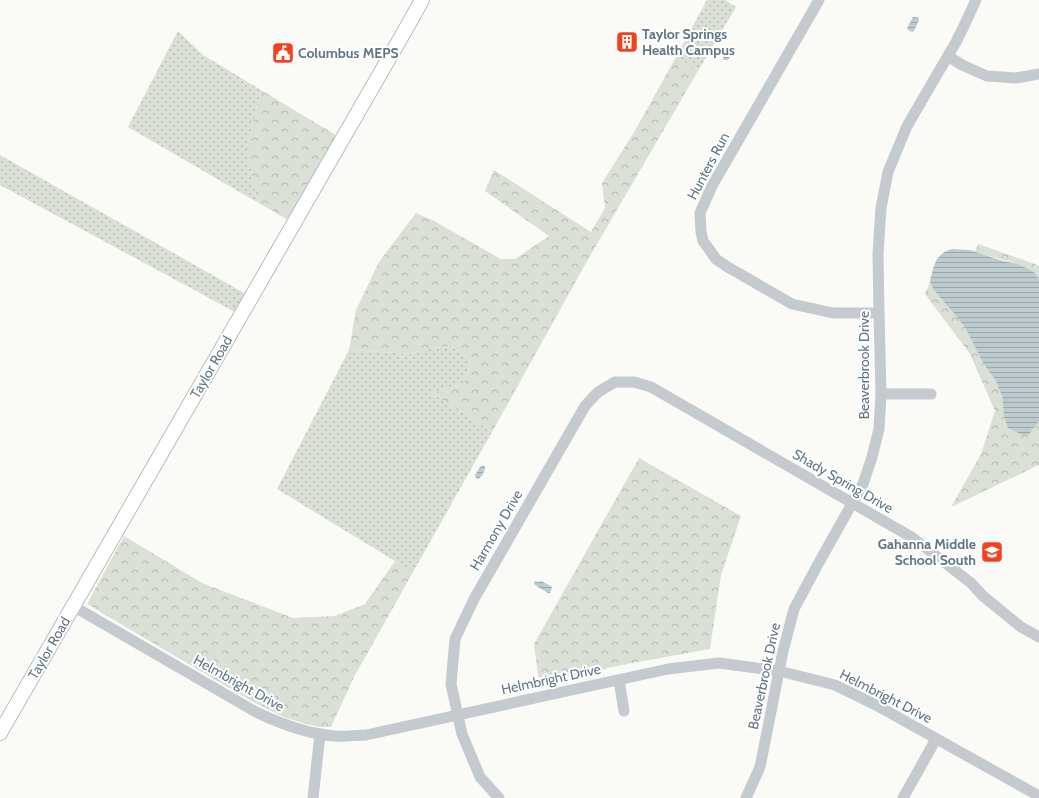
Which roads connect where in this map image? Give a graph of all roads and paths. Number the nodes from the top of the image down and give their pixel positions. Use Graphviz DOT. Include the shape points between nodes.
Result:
graph roads {
  1 [pos="422,0"];
  2 [pos="820,0"];
  3 [pos="976,0"];
  4 [pos="948,56"];
  5 [pos="1039,74"];
  6 [pos="879,314"];
  7 [pos="615,382"];
  8 [pos="881,394"];
  9 [pos="931,394"];
  10 [pos="853,504"];
  11 [pos="73,606"];
  12 [pos="1039,637"];
  13 [pos="779,671"];
  14 [pos="619,680"];
  15 [pos="624,711"];
  16 [pos="458,715"];
  17 [pos="0,733"];
  18 [pos="320,734"];
  19 [pos="936,739"];
  20 [pos="1039,796"];
  21 [pos="313,798"];
  22 [pos="500,798"];
  23 [pos="746,798"];
  24 [pos="903,798"];
  1 -- 11 [label="main road, Taylor Road"];
  2 -- 6 [label="street, Hunters Run" via="712,186 700,213 701,232 703,241 716,259 792,304 833,313"];
  3 -- 4 [label="street, Beaverbrook Drive"];
  4 -- 5 [label="street" via="987,76 1016,78"];
  4 -- 6 [label="street, Beaverbrook Drive" via="907,126 888,172 881,208 878,254"];
  6 -- 8 [label="street, Beaverbrook Drive"];
  7 -- 10 [label="street, Shady Spring Drive" via="634,382 652,387"];
  7 -- 16 [label="street, Harmony Drive" via="598,392 585,406 470,605 455,639 451,684"];
  8 -- 9 [label="street"];
  8 -- 10 [label="street, Beaverbrook Drive" via="879,429 872,457"];
  10 -- 12 [label="street, Shady Spring Drive" via="913,538 971,583 1021,627"];
  10 -- 13 [label="street, Beaverbrook Drive" via="794,609"];
  11 -- 17 [label="main road, Taylor Road"];
  11 -- 18 [label="street, Helmbright Drive" via="256,712 279,723"];
  13 -- 14 [label="street, Helmbright Drive" via="719,663 668,669"];
  13 -- 19 [label="street, Helmbright Drive" via="835,685"];
  13 -- 23 [label="street, Beaverbrook Drive" via="760,767"];
  14 -- 15 [label="street"];
  14 -- 16 [label="street, Helmbright Drive"];
  16 -- 18 [label="street, Helmbright Drive" via="366,735"];
  16 -- 22 [label="street, Harmony Drive" via="462,734 480,777"];
  18 -- 21 [label="street"];
  19 -- 20 [label="street, Helmbright Drive"];
  19 -- 24 [label="street"];
}
